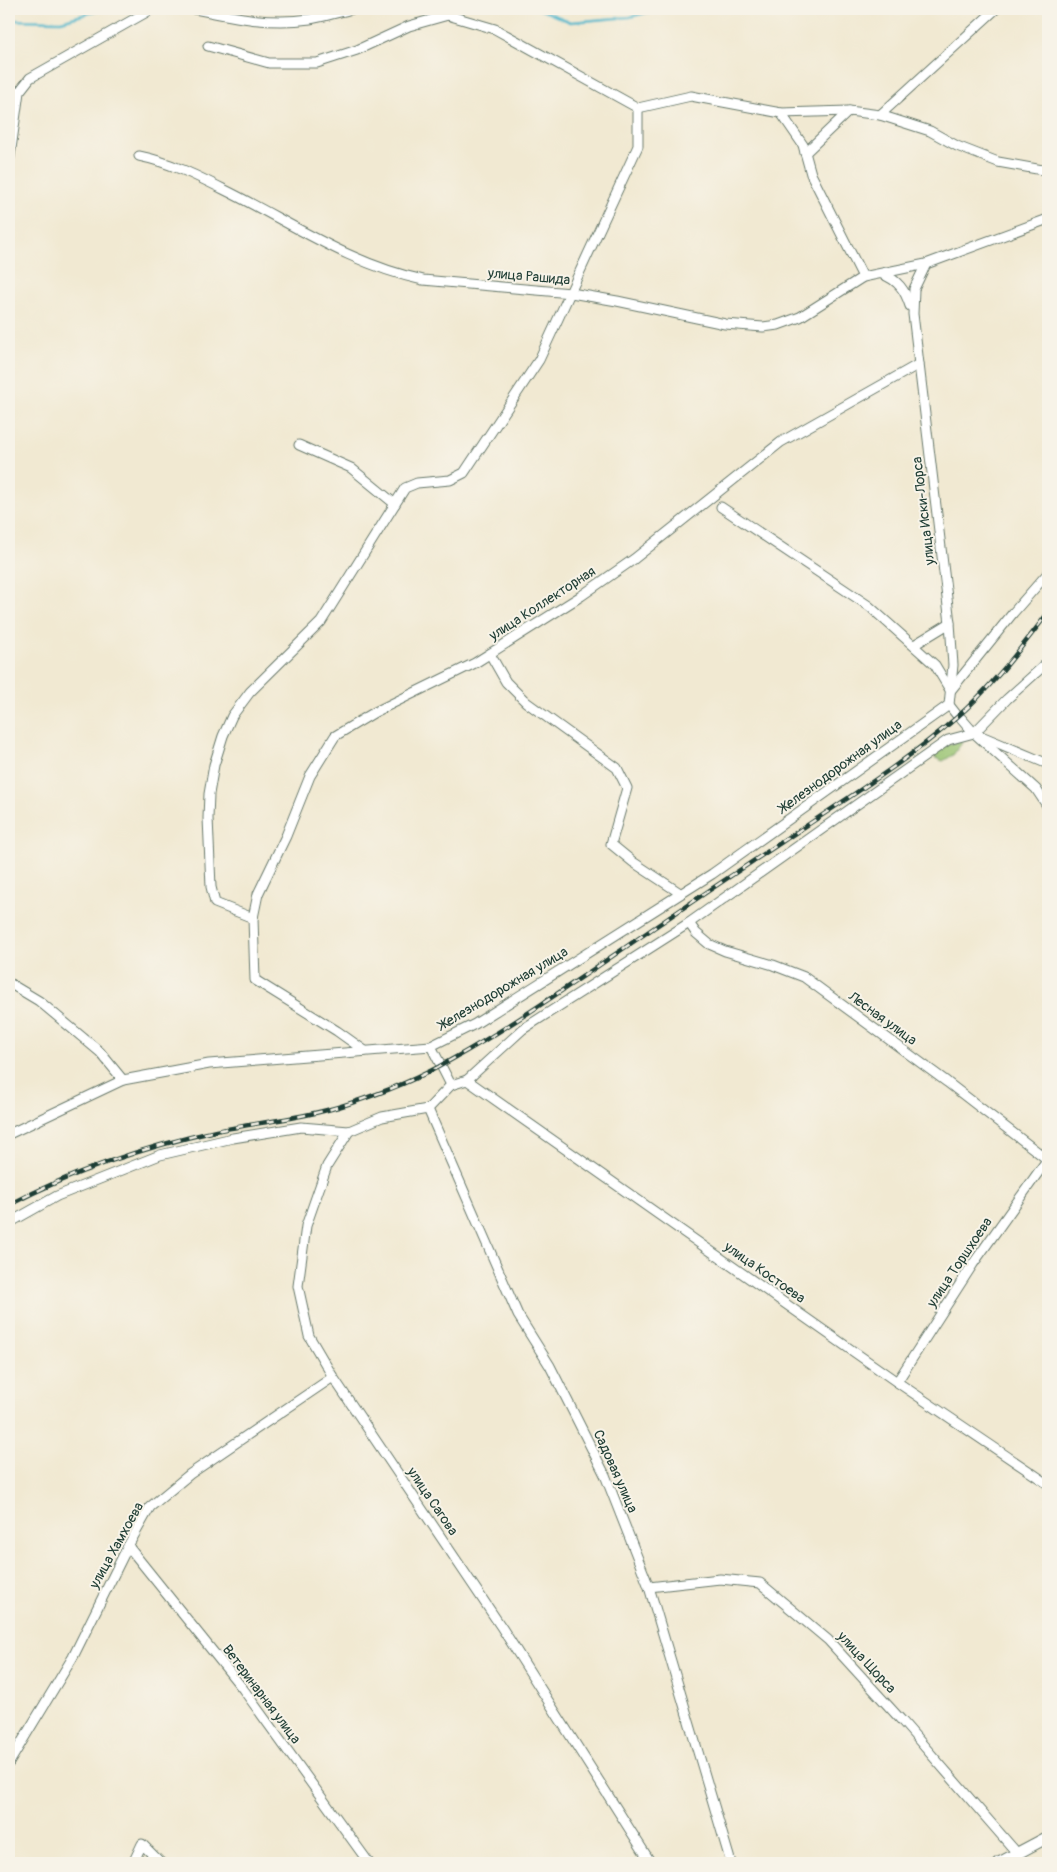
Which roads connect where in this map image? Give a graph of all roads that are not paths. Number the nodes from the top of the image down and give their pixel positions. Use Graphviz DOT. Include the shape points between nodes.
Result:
graph roads {
  1 [pos="152,9"];
  2 [pos="194,9"];
  3 [pos="352,9"];
  4 [pos="427,9"];
  5 [pos="996,9"];
  6 [pos="449,15"];
  7 [pos="208,46"];
  8 [pos="638,108"];
  9 [pos="849,111"];
  10 [pos="781,113"];
  11 [pos="880,115"];
  12 [pos="805,154"];
  13 [pos="139,156"];
  14 [pos="9,163"];
  15 [pos="1048,170"];
  16 [pos="1048,219"];
  17 [pos="926,264"];
  18 [pos="882,274"];
  19 [pos="864,277"];
  20 [pos="571,293"];
  21 [pos="913,314"];
  22 [pos="920,364"];
  23 [pos="299,445"];
  24 [pos="395,504"];
  25 [pos="722,507"];
  26 [pos="1048,573"];
  27 [pos="950,624"];
  28 [pos="914,645"];
  29 [pos="490,654"];
  30 [pos="1048,662"];
  31 [pos="953,665"];
  32 [pos="968,670"];
  33 [pos="951,690"];
  34 [pos="949,705"];
  35 [pos="974,733"];
  36 [pos="1048,764"];
  37 [pos="1048,807"];
  38 [pos="680,893"];
  39 [pos="253,918"];
  40 [pos="689,923"];
  41 [pos="9,983"];
  42 [pos="431,1046"];
  43 [pos="365,1051"];
  44 [pos="122,1080"];
  45 [pos="468,1080"];
  46 [pos="451,1085"];
  47 [pos="428,1109"];
  48 [pos="349,1131"];
  49 [pos="9,1134"];
  50 [pos="1048,1160"];
  51 [pos="9,1223"];
  52 [pos="333,1377"];
  53 [pos="898,1382"];
  54 [pos="1048,1484"];
  55 [pos="128,1546"];
  56 [pos="649,1587"];
  57 [pos="9,1763"];
  58 [pos="1048,1837"];
  59 [pos="1017,1853"];
  60 [pos="133,1863"];
  61 [pos="161,1863"];
  62 [pos="369,1863"];
  63 [pos="651,1863"];
  64 [pos="731,1863"];
  65 [pos="999,1863"];
  1 -- 14 [label="street" via="30,78 19,92"];
  2 -- 3 [label="street" via="246,20 277,22 311,19"];
  4 -- 6 [label="street"];
  5 -- 11 [label="street"];
  6 -- 7 [label="street" via="409,26 357,50 317,63 269,63"];
  6 -- 8 [label="street" via="495,29"];
  8 -- 10 [label="street" via="691,96"];
  8 -- 20 [label="street" via="638,146"];
  9 -- 10 [label="street"];
  9 -- 11 [label="street"];
  9 -- 12 [label="street"];
  10 -- 12 [label="street" via="803,145"];
  11 -- 15 [label="street" via="930,131 998,162"];
  12 -- 19 [label="street" via="811,174"];
  13 -- 20 [label="street, улица Рашида" via="172,164 340,251 405,276"];
  16 -- 17 [label="street, улица Рашида"];
  17 -- 18 [label="street, улица Рашида"];
  17 -- 21 [label="street" via="914,289"];
  18 -- 19 [label="street, улица Рашида"];
  18 -- 21 [label="street" via="903,288"];
  19 -- 20 [label="street, улица Рашида" via="800,317 778,326 763,327 725,324"];
  20 -- 24 [label="street" via="539,360 464,473 450,480 417,483 405,488"];
  21 -- 22 [label="street, улица Иски-Лорса"];
  22 -- 27 [label="street, улица Иски-Лорса"];
  22 -- 29 [label="street, улица Коллекторная" via="781,442 634,559"];
  23 -- 24 [label="street" via="351,468"];
  24 -- 39 [label="street" via="321,622 250,692 232,716 223,736 209,794 212,887 215,903"];
  25 -- 28 [label="street" via="869,606"];
  26 -- 32 [label="street"];
  27 -- 28 [label="street"];
  27 -- 31 [label="street, улица Иски-Лорса"];
  28 -- 33 [label="street" via="934,665"];
  29 -- 38 [label="street" via="506,682 526,702 617,768 627,788 611,844"];
  29 -- 39 [label="street, улица Коллекторная" via="375,712 335,736 310,776 258,894"];
  30 -- 35 [label="street"];
  31 -- 32 [label="street" via="959,670"];
  31 -- 33 [label="street, улица Иски-Лорса"];
  32 -- 33 [label="street"];
  33 -- 34 [label="street, улица Иски-Лорса"];
  34 -- 35 [label="street"];
  34 -- 38 [label="street, Железнодорожная улица" via="736,857"];
  35 -- 36 [label="street"];
  35 -- 37 [label="street" via="1036,789"];
  35 -- 40 [label="street" via="948,740"];
  38 -- 42 [label="street, Железнодорожная улица" via="475,1024"];
  39 -- 43 [label="street, улица Коллекторная" via="255,980"];
  40 -- 45 [label="street" via="524,1029"];
  40 -- 50 [label="street, Лесная улица" via="709,944 804,976"];
  41 -- 44 [label="street" via="39,1001 100,1052"];
  42 -- 43 [label="street, Железнодорожная улица"];
  42 -- 46 [label="street"];
  43 -- 44 [label="street, Железнодорожная улица" via="209,1064"];
  44 -- 49 [label="street, Железнодорожная улица"];
  45 -- 46 [label="street"];
  45 -- 53 [label="street, улица Костоева"];
  46 -- 47 [label="street"];
  47 -- 48 [label="street" via="382,1117"];
  47 -- 56 [label="street, Садовая улица" via="518,1314 550,1366 605,1475"];
  48 -- 51 [label="street" via="301,1127 160,1155 57,1196"];
  48 -- 52 [label="street, улица Сагова" via="327,1166 306,1226 298,1286 309,1336"];
  50 -- 53 [label="street, улица Торшхоева" via="973,1264"];
  52 -- 55 [label="street, улица Хамхоева" via="190,1474 150,1507"];
  52 -- 63 [label="street, улица Сагова" via="502,1628"];
  53 -- 54 [label="street, улица Костоева"];
  55 -- 57 [label="street, улица Хамхоева" via="73,1657"];
  55 -- 62 [label="street, Ветеринарная улица" via="243,1689"];
  56 -- 59 [label="street, улица Щорса" via="720,1579 760,1583 828,1640"];
  56 -- 64 [label="street, Садовая улица"];
  58 -- 59 [label="main road"];
  59 -- 65 [label="main road"];
  60 -- 61 [label="street" via="142,1844"];
}
